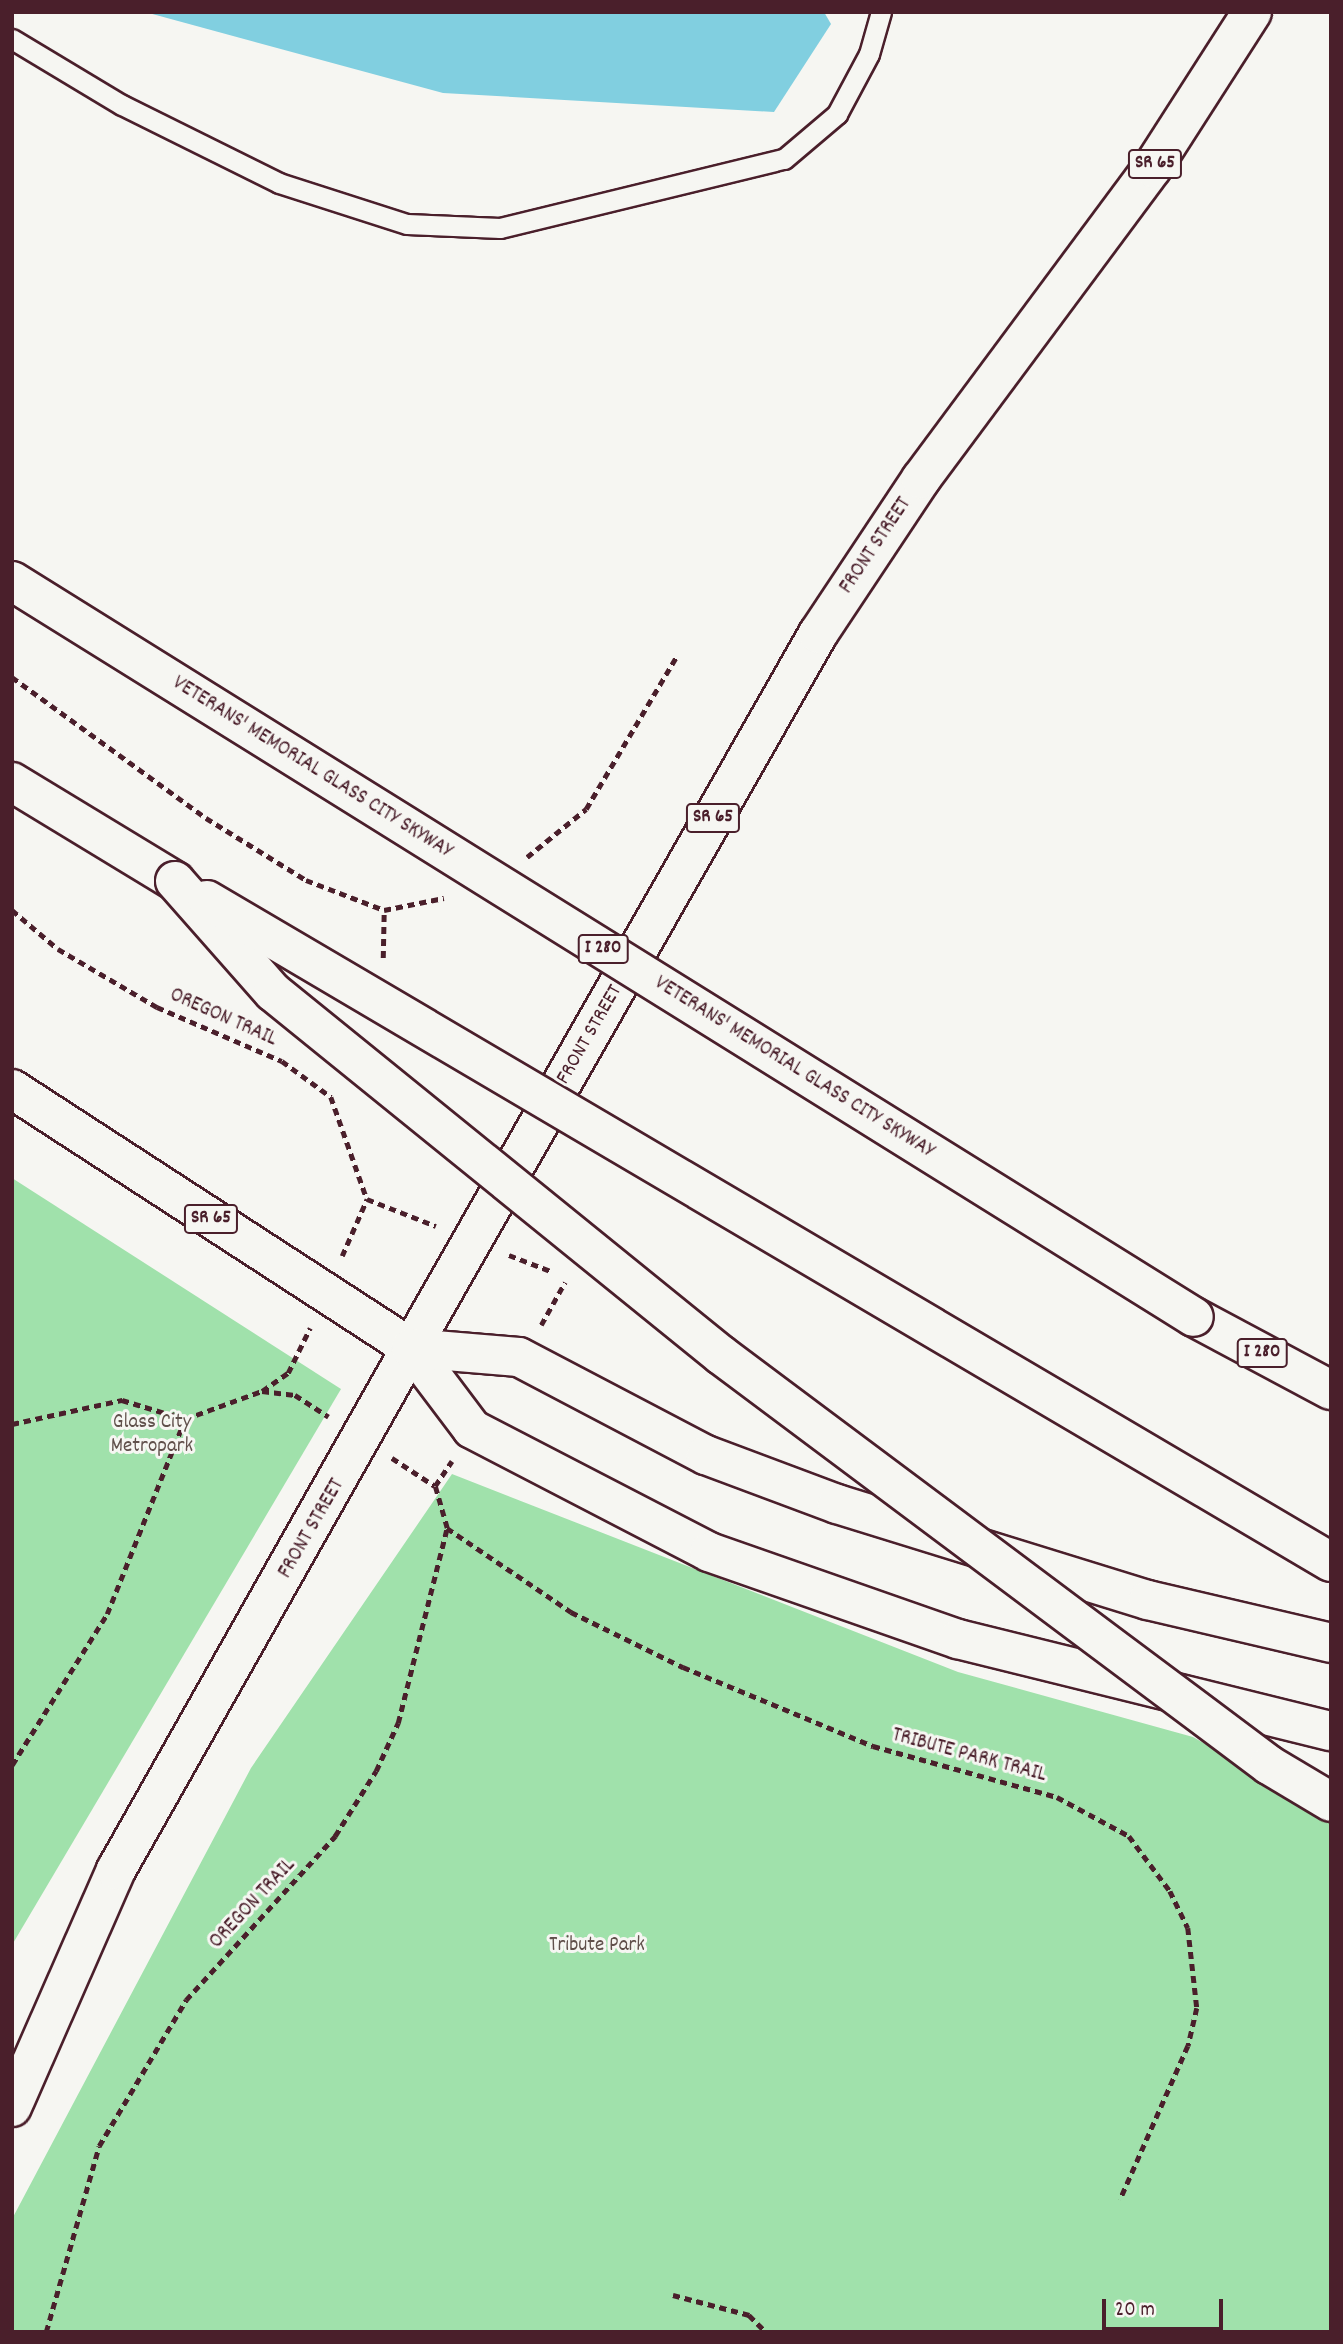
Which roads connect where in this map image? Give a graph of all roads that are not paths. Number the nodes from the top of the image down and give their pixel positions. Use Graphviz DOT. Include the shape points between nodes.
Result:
graph roads {
  1 [pos="881,12"];
  2 [pos="1252,12"];
  3 [pos="12,39"];
  4 [pos="12,581"];
  5 [pos="12,782"];
  6 [pos="175,881"];
  7 [pos="12,1088"];
  8 [pos="411,1348"];
  9 [pos="1331,1390"];
  10 [pos="1331,1562"];
  11 [pos="1331,1643"];
  12 [pos="1331,1731"];
  13 [pos="1331,1802"];
  14 [pos="12,2107"];
  1 -- 3 [label="lane" via="869,54 837,114 784,159 500,228 407,224 279,183 122,105"];
  2 -- 8 [label="main road, FRONT STREET / SR 65" via="1152,169 929,469 818,634"];
  4 -- 9 [label="main road, VETERANS' MEMORIAL GLASS CITY SKYWAY / I 280, bridge" via="1194,1317"];
  5 -- 6 [label="main road"];
  6 -- 10 [label="main road, bridge"];
  6 -- 13 [label="main road, bridge" via="273,992 722,1355 1269,1765"];
  7 -- 8 [label="main road, SR 65"];
  8 -- 11 [label="main road" via="519,1357 706,1455 837,1504 1148,1600"];
  8 -- 12 [label="main road" via="472,1429 709,1552 874,1614 1037,1661"];
  8 -- 14 [label="main road, FRONT STREET" via="116,1870"];
}
